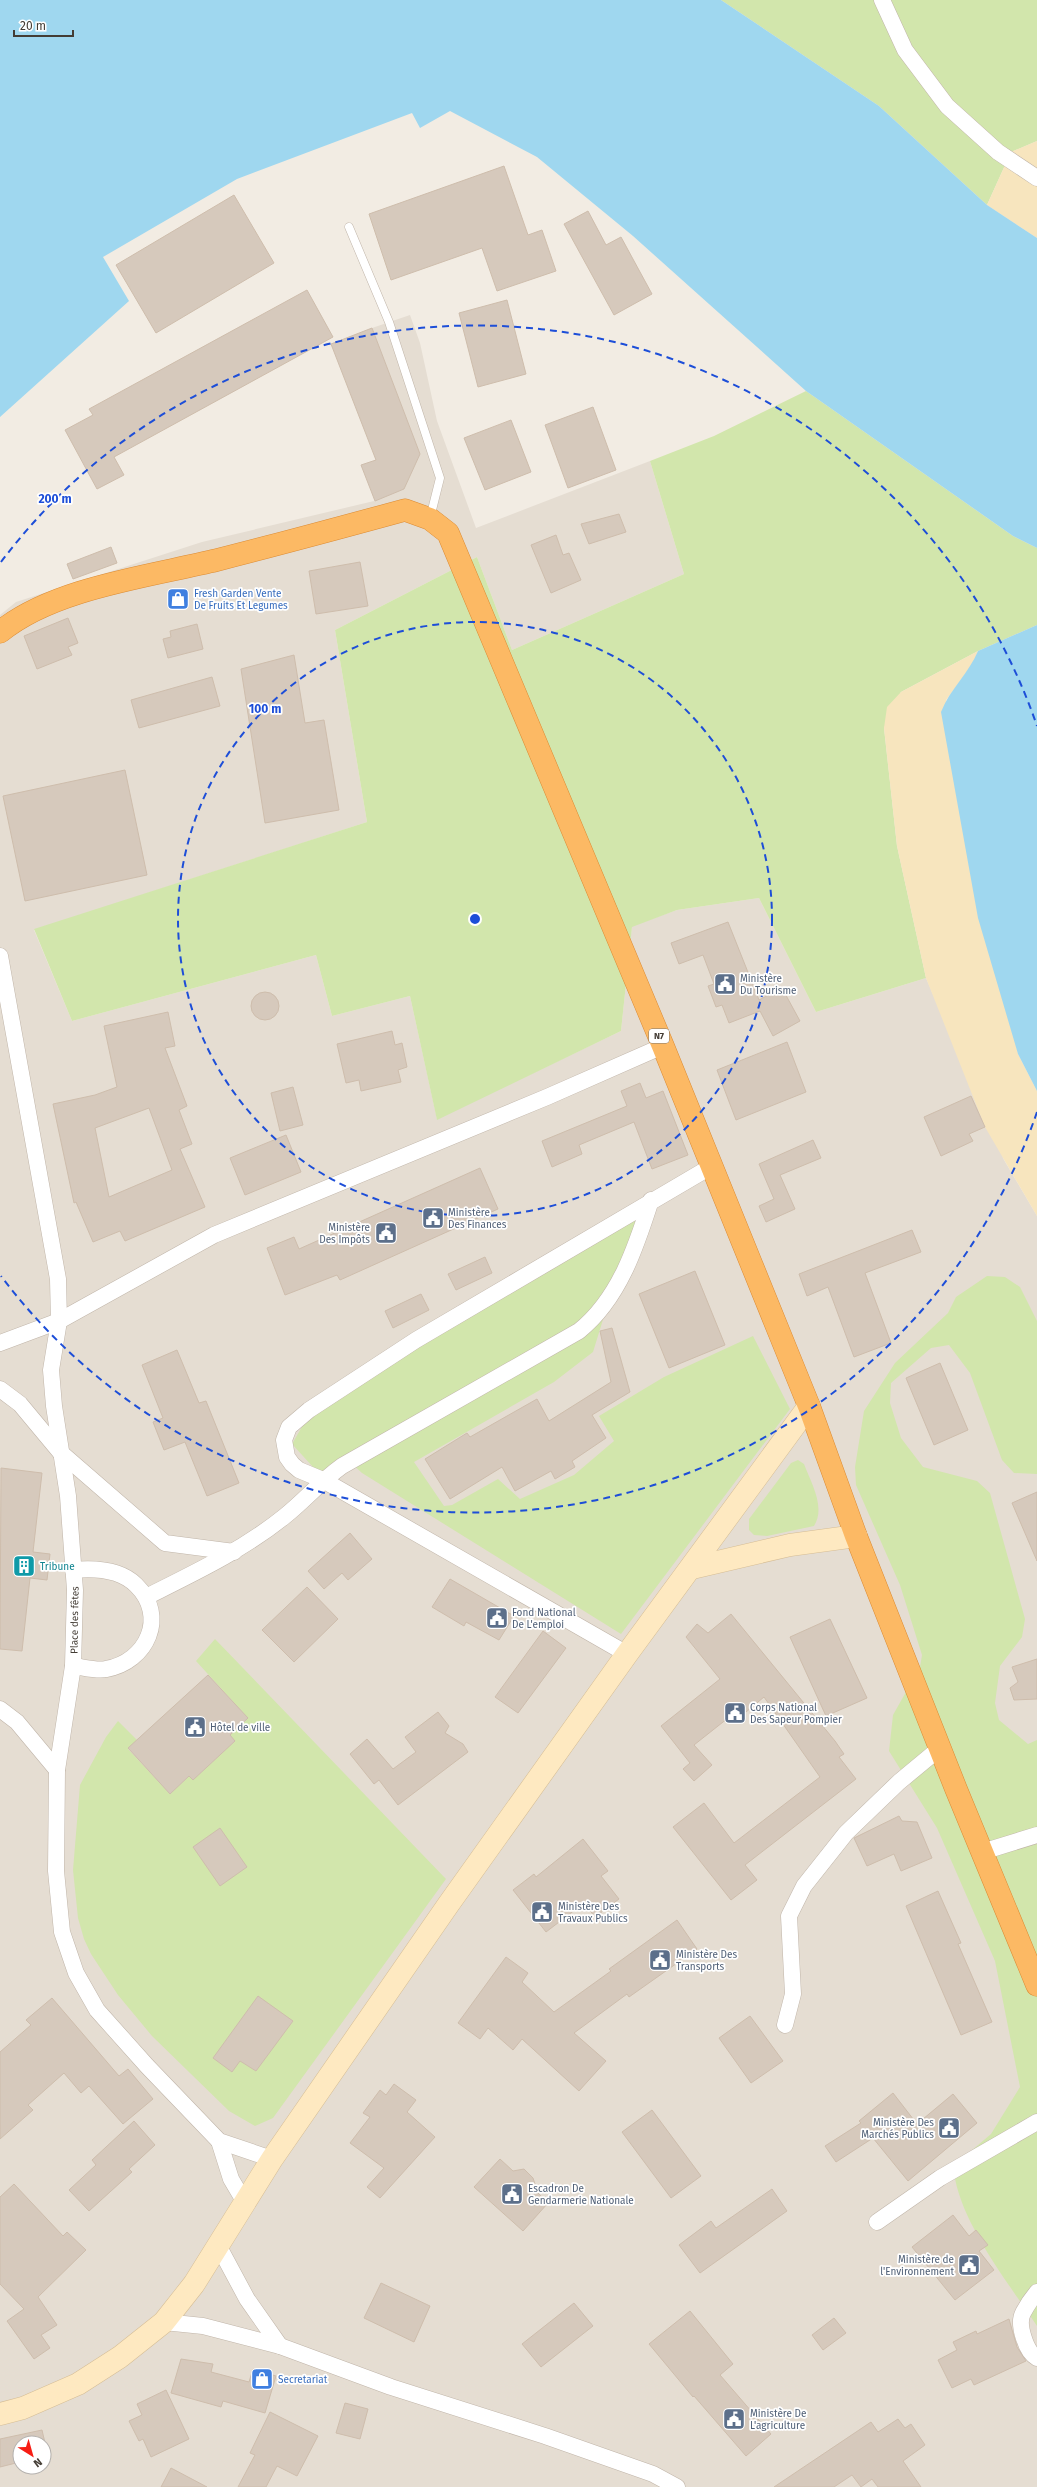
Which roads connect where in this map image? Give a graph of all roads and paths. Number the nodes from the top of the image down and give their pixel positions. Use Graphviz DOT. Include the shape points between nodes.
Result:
graph roads {
  1 [pos="882,0"];
  2 [pos="1037,178"];
  3 [pos="349,227"];
  4 [pos="430,519"];
  5 [pos="0,632"];
  6 [pos="0,956"];
  7 [pos="663,1046"];
  8 [pos="712,1166"];
  9 [pos="651,1200"];
  10 [pos="59,1320"];
  11 [pos="0,1343"];
  12 [pos="0,1389"];
  13 [pos="809,1406"];
  14 [pos="60,1452"];
  15 [pos="323,1480"];
  16 [pos="856,1536"];
  17 [pos="234,1552"];
  18 [pos="692,1568"];
  19 [pos="73,1570"];
  20 [pos="146,1597"];
  21 [pos="626,1654"];
  22 [pos="73,1666"];
  23 [pos="0,1709"];
  24 [pos="940,1748"];
  25 [pos="56,1770"];
  26 [pos="1037,1835"];
  27 [pos="982,1852"];
  28 [pos="1037,1985"];
  29 [pos="785,2025"];
  30 [pos="1037,2122"];
  31 [pos="219,2141"];
  32 [pos="272,2159"];
  33 [pos="244,2201"];
  34 [pos="877,2222"];
  35 [pos="218,2245"];
  36 [pos="1037,2292"];
  37 [pos="164,2322"];
  38 [pos="280,2346"];
  39 [pos="1037,2358"];
  40 [pos="0,2414"];
  41 [pos="676,2487"];
  1 -- 2 [label="street" via="905,50 947,106 998,152"];
  3 -- 4 [label="lane" via="389,322 440,478"];
  4 -- 5 [label="highway, N7" via="405,510 218,560 74,594 42,606"];
  4 -- 7 [label="highway, N7" via="448,533"];
  6 -- 10 [label="street" via="58,1279"];
  7 -- 8 [label="highway, N7"];
  7 -- 10 [label="street" via="519,1109 214,1235"];
  8 -- 9 [label="street"];
  8 -- 13 [label="highway, N7"];
  9 -- 15 [label="street" via="636,1245 613,1292 591,1322 580,1331 342,1466"];
  9 -- 15 [label="street" via="416,1340 309,1410 289,1427 284,1440 287,1457 299,1470"];
  10 -- 11 [label="street"];
  10 -- 14 [label="street" via="51,1370"];
  12 -- 14 [label="street" via="20,1404"];
  13 -- 16 [label="highway, N7"];
  13 -- 18 [label="street"];
  14 -- 17 [label="street" via="166,1543"];
  14 -- 19 [label="street" via="68,1496"];
  15 -- 17 [label="street" via="286,1516"];
  15 -- 21 [label="street"];
  16 -- 18 [label="street" via="790,1545"];
  16 -- 24 [label="highway, N7"];
  17 -- 20 [label="street"];
  18 -- 21 [label="street"];
  19 -- 20 [label="street, Place des fêtes" via="91,1568 122,1575 136,1584"];
  19 -- 22 [label="street, Place des fêtes"];
  20 -- 22 [label="street, Place des fêtes" via="151,1613 151,1629 145,1645 135,1657 120,1666 104,1670"];
  21 -- 32 [label="street"];
  22 -- 25 [label="street"];
  23 -- 25 [label="street" via="17,1722"];
  24 -- 27 [label="highway, N7"];
  24 -- 29 [label="street" via="899,1782 846,1833 804,1886 789,1916 793,1994"];
  25 -- 31 [label="street" via="56,1871 62,1932 76,1973 97,2010"];
  26 -- 27 [label="street"];
  27 -- 28 [label="highway, N7"];
  30 -- 34 [label="street" via="940,2178"];
  31 -- 32 [label="street"];
  31 -- 33 [label="street" via="231,2179"];
  32 -- 33 [label="street"];
  33 -- 35 [label="street"];
  35 -- 37 [label="street" via="194,2284"];
  35 -- 38 [label="street" via="247,2298"];
  36 -- 39 [label="street" via="1022,2314 1023,2338 1032,2356"];
  37 -- 38 [label="street" via="203,2326"];
  37 -- 40 [label="street" via="120,2357 78,2384 23,2408"];
  38 -- 41 [label="street" via="392,2387 653,2474"];
}
